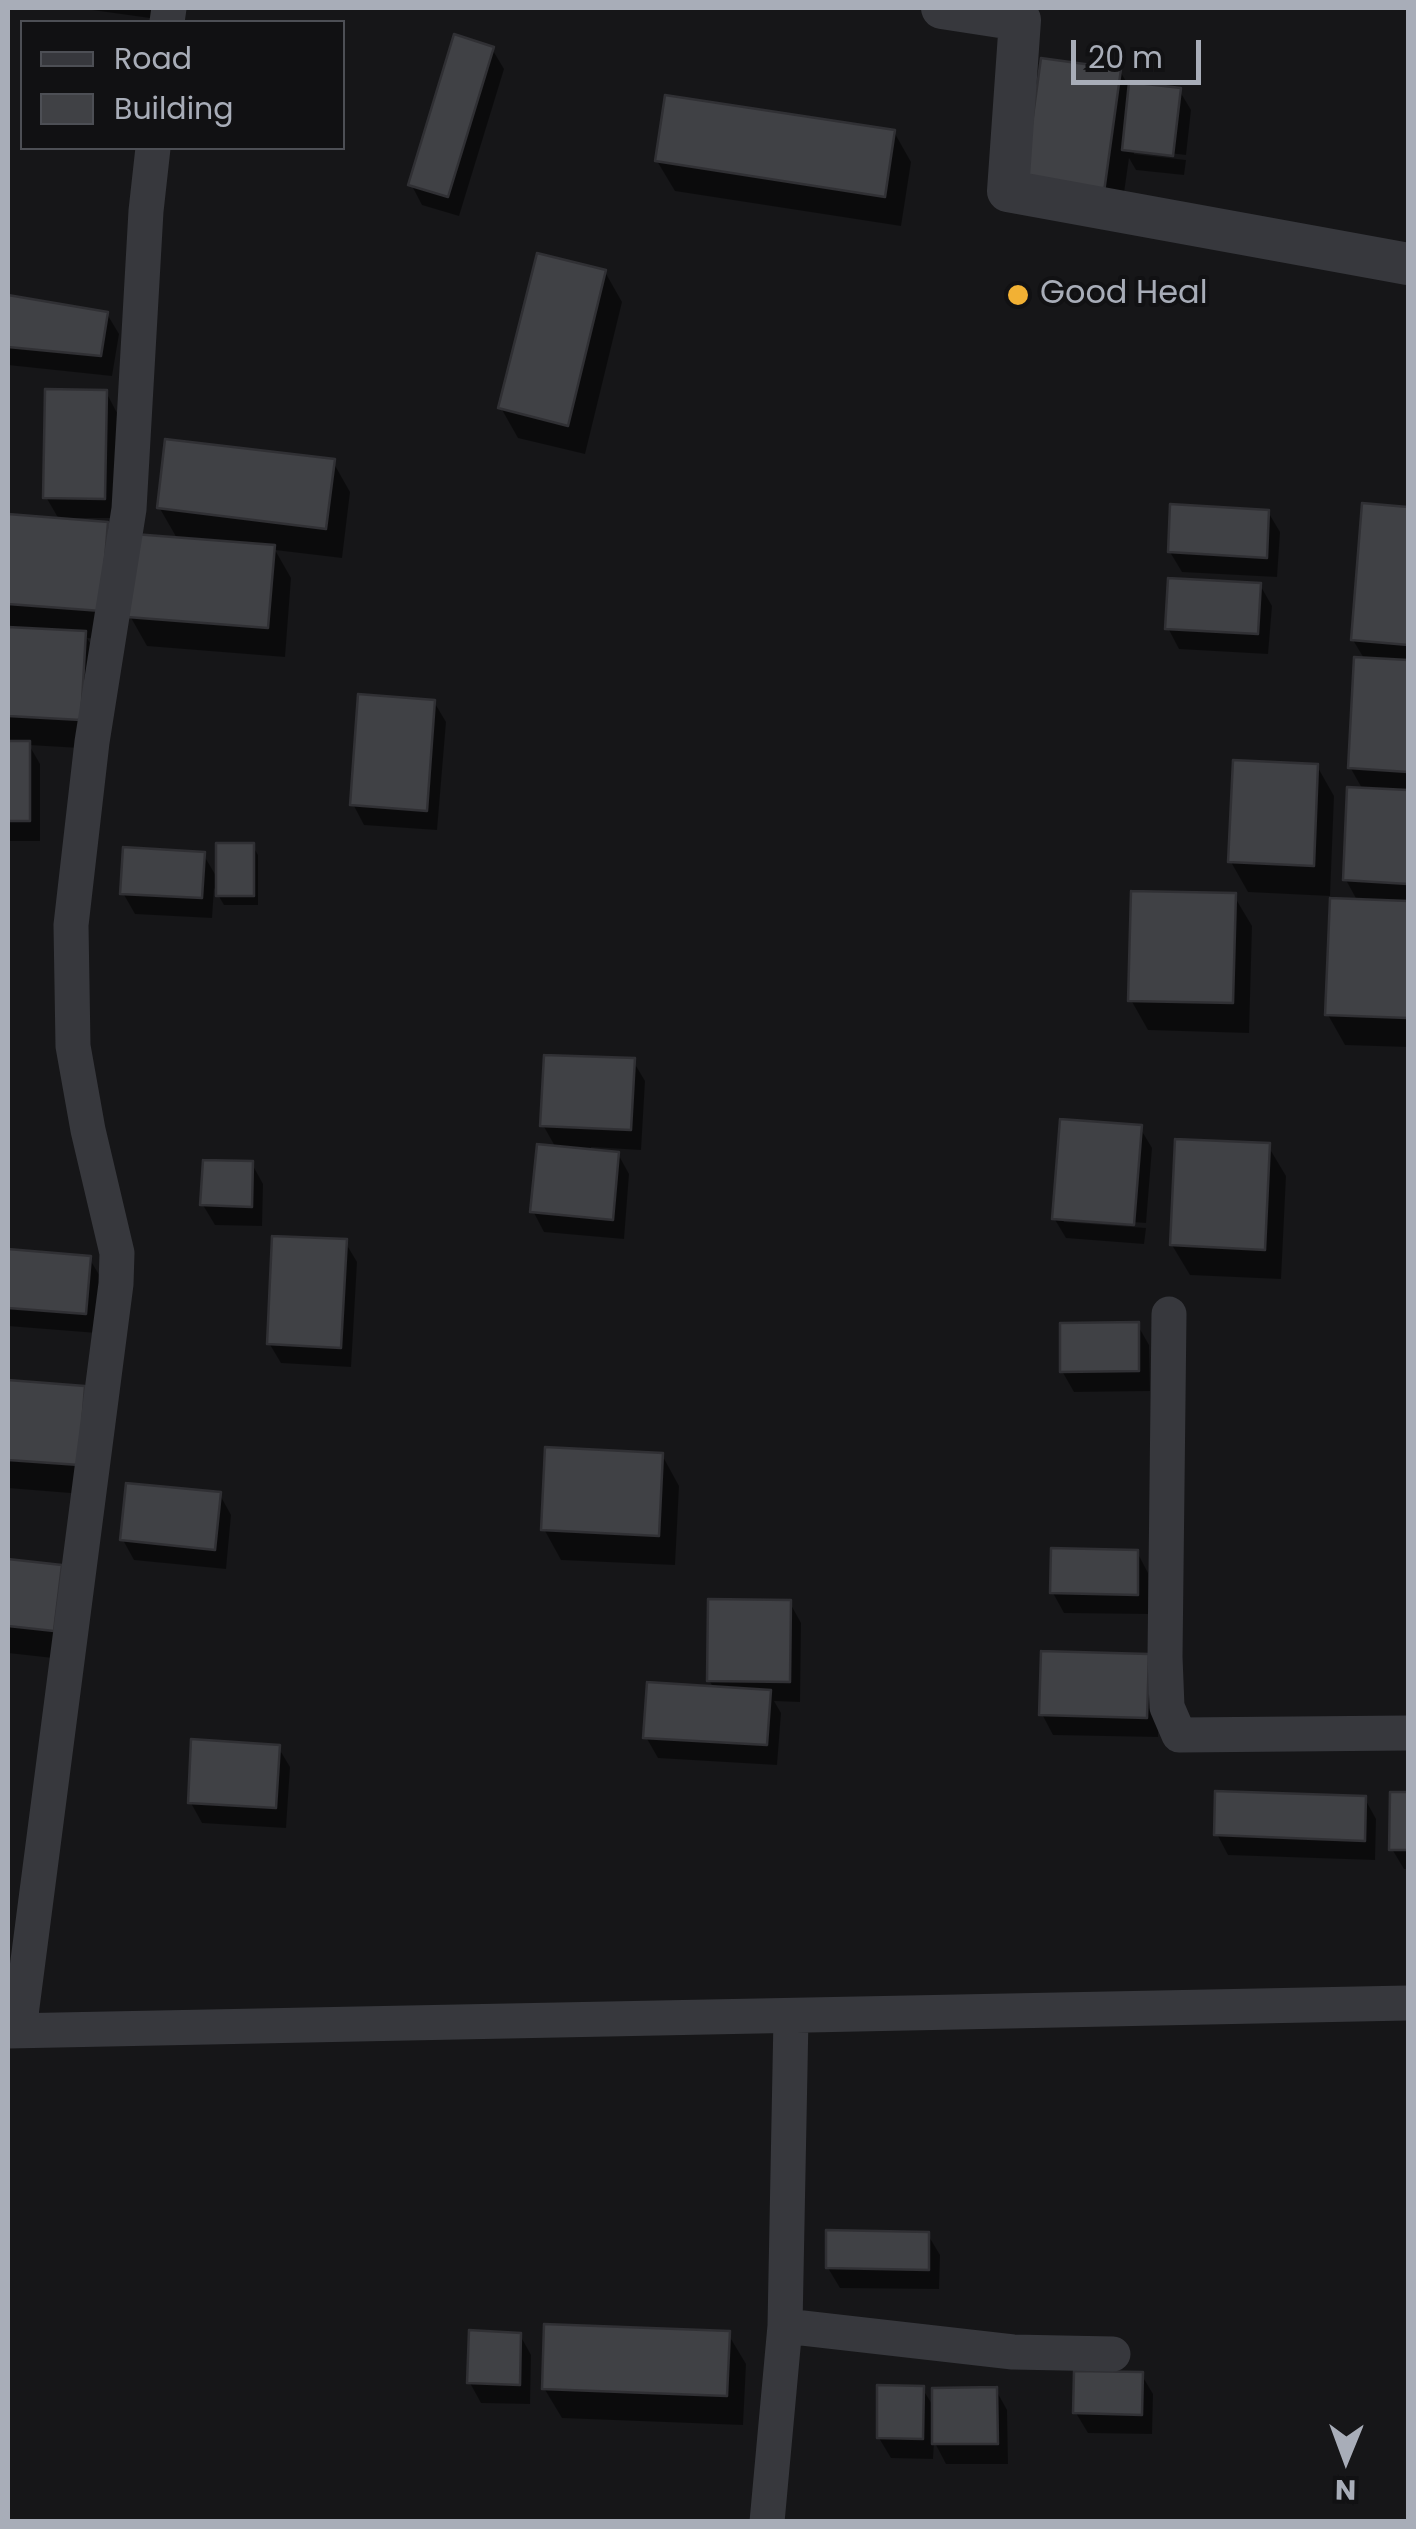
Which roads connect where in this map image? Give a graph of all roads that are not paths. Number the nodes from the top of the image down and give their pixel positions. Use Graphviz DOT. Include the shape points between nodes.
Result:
graph roads {
  1 [pos="942,8"];
  2 [pos="153,150"];
  3 [pos="1408,264"];
  4 [pos="1169,1314"];
  5 [pos="1408,1733"];
  6 [pos="1408,2003"];
  7 [pos="791,2017"];
  8 [pos="13,2031"];
  9 [pos="785,2326"];
  10 [pos="1113,2354"];
  11 [pos="768,2522"];
  1 -- 3 [label="street" via="1020,20 1008,192"];
  2 -- 8 [label="street" via="128,508 71,925 73,1046 117,1253 116,1284"];
  4 -- 5 [label="street" via="1165,1657 1167,1707 1180,1735"];
  6 -- 7 [label="street"];
  7 -- 8 [label="street"];
  7 -- 9 [label="street"];
  9 -- 10 [label="street" via="1013,2352"];
  9 -- 11 [label="street"];
}
